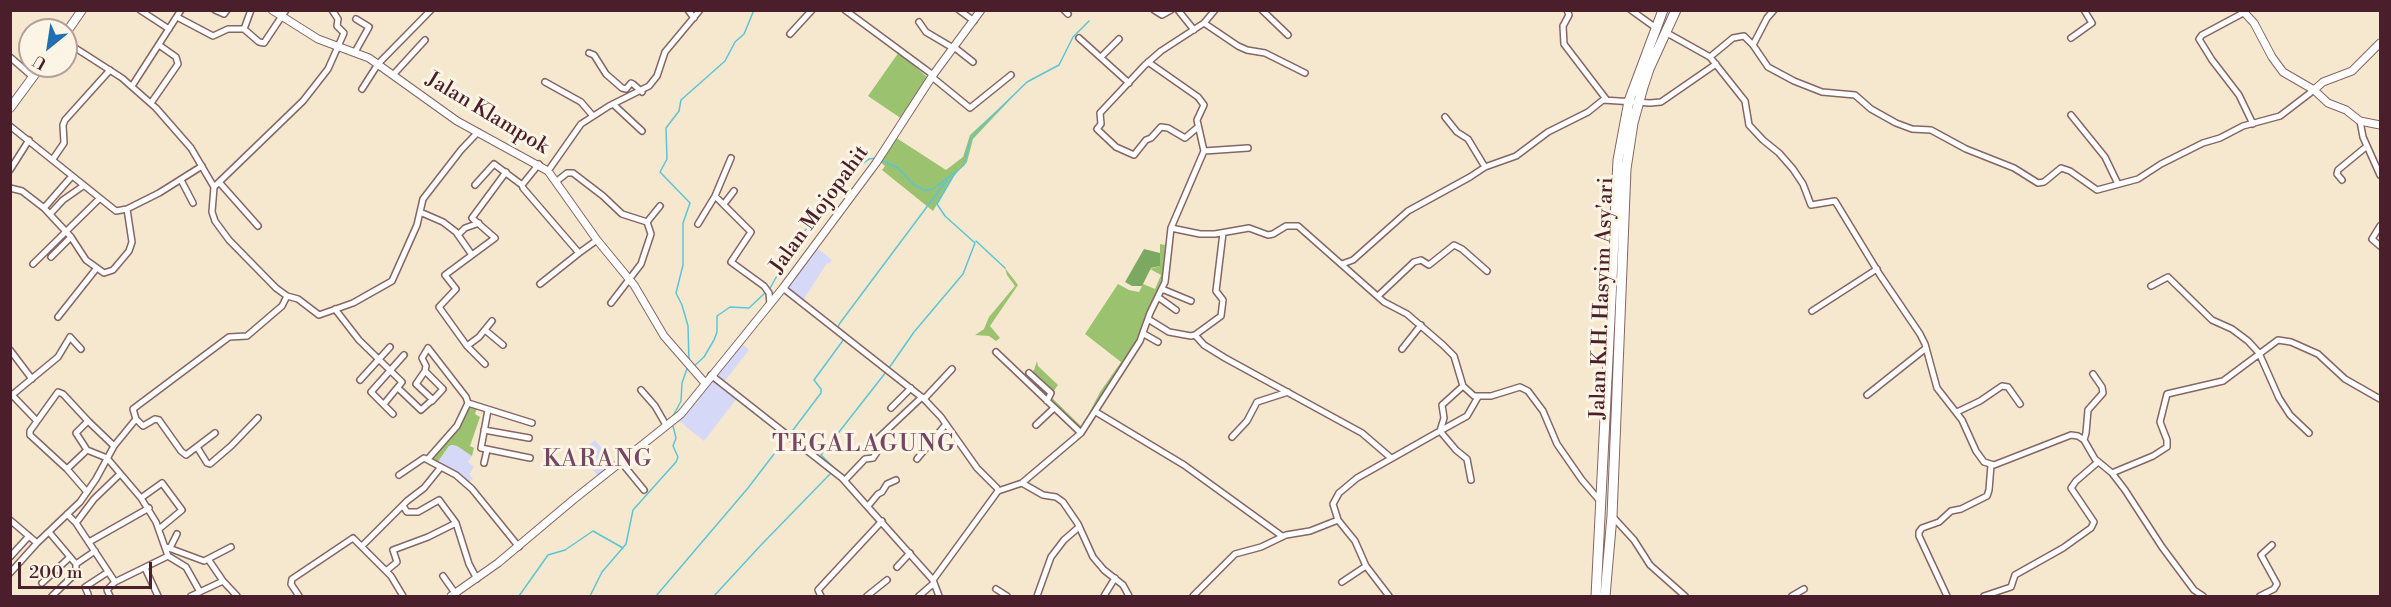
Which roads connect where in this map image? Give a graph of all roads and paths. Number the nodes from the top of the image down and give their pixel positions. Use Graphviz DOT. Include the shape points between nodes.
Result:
graph roads {
  1 [pos="140,10"];
  2 [pos="181,10"];
  3 [pos="214,10"];
  4 [pos="227,10"];
  5 [pos="251,10"];
  6 [pos="272,10"];
  7 [pos="332,10"];
  8 [pos="431,10"];
  9 [pos="688,10"];
  10 [pos="700,10"];
  11 [pos="812,10"];
  12 [pos="845,10"];
  13 [pos="959,10"];
  14 [pos="981,10"];
  15 [pos="1154,10"];
  16 [pos="1171,10"];
  17 [pos="1178,10"];
  18 [pos="1215,10"];
  19 [pos="1262,10"];
  20 [pos="1567,10"];
  21 [pos="1631,10"];
  22 [pos="1663,10"];
  23 [pos="1676,10"];
  24 [pos="1774,10"];
  25 [pos="2084,10"];
  26 [pos="2244,11"];
  27 [pos="284,14"];
  28 [pos="177,16"];
  29 [pos="694,18"];
  30 [pos="356,19"];
  31 [pos="974,21"];
  32 [pos="919,22"];
  33 [pos="1204,23"];
  34 [pos="1656,28"];
  35 [pos="169,29"];
  36 [pos="244,29"];
  37 [pos="1194,30"];
  38 [pos="790,33"];
  39 [pos="1667,33"];
  40 [pos="1288,35"];
  41 [pos="1079,38"];
  42 [pos="2071,38"];
  43 [pos="1119,39"];
  44 [pos="425,40"];
  45 [pos="2380,43"];
  46 [pos="159,45"];
  47 [pos="1753,45"];
  48 [pos="338,47"];
  49 [pos="953,48"];
  50 [pos="78,50"];
  51 [pos="355,52"];
  52 [pos="588,53"];
  53 [pos="1101,57"];
  54 [pos="1710,57"];
  55 [pos="973,62"];
  56 [pos="1148,62"];
  57 [pos="378,64"];
  58 [pos="1716,64"];
  59 [pos="110,70"];
  60 [pos="1305,73"];
  61 [pos="393,75"];
  62 [pos="1011,75"];
  63 [pos="932,76"];
  64 [pos="32,78"];
  65 [pos="545,82"];
  66 [pos="1129,83"];
  67 [pos="132,86"];
  68 [pos="362,89"];
  69 [pos="2314,90"];
  70 [pos="642,92"];
  71 [pos="1606,99"];
  72 [pos="1633,102"];
  73 [pos="152,103"];
  74 [pos="613,104"];
  75 [pos="10,108"];
  76 [pos="2071,115"];
  77 [pos="593,116"];
  78 [pos="1445,117"];
  79 [pos="2360,121"];
  80 [pos="2253,123"];
  81 [pos="2380,125"];
  82 [pos="10,126"];
  83 [pos="1198,127"];
  84 [pos="642,131"];
  85 [pos="478,132"];
  86 [pos="29,140"];
  87 [pos="2367,146"];
  88 [pos="1248,148"];
  89 [pos="1204,151"];
  90 [pos="731,158"];
  91 [pos="53,159"];
  92 [pos="539,164"];
  93 [pos="202,166"];
  94 [pos="1485,167"];
  95 [pos="10,170"];
  96 [pos="548,171"];
  97 [pos="506,172"];
  98 [pos="2380,175"];
  99 [pos="72,176"];
  100 [pos="181,180"];
  101 [pos="2342,180"];
  102 [pos="557,181"];
  103 [pos="217,184"];
  104 [pos="522,184"];
  105 [pos="2118,184"];
  106 [pos="475,185"];
  107 [pos="83,186"];
  108 [pos="10,188"];
  109 [pos="734,191"];
  110 [pos="715,196"];
  111 [pos="99,199"];
  112 [pos="194,203"];
  113 [pos="724,204"];
  114 [pos="660,206"];
  115 [pos="44,208"];
  116 [pos="127,209"];
  117 [pos="420,212"];
  118 [pos="50,214"];
  119 [pos="648,222"];
  120 [pos="479,223"];
  121 [pos="698,224"];
  122 [pos="258,226"];
  123 [pos="2380,226"];
  124 [pos="1171,228"];
  125 [pos="66,231"];
  126 [pos="1223,233"];
  127 [pos="458,235"];
  128 [pos="71,237"];
  129 [pos="597,240"];
  130 [pos="2380,246"];
  131 [pos="579,253"];
  132 [pos="472,255"];
  133 [pos="51,257"];
  134 [pos="33,264"];
  135 [pos="1342,264"];
  136 [pos="96,269"];
  137 [pos="1877,269"];
  138 [pos="1487,271"];
  139 [pos="630,279"];
  140 [pos="540,284"];
  141 [pos="2151,286"];
  142 [pos="783,288"];
  143 [pos="1162,289"];
  144 [pos="287,296"];
  145 [pos="1378,296"];
  146 [pos="1158,297"];
  147 [pos="1191,301"];
  148 [pos="611,303"];
  149 [pos="770,304"];
  150 [pos="335,309"];
  151 [pos="1176,310"];
  152 [pos="1812,311"];
  153 [pos="1620,316"];
  154 [pos="58,317"];
  155 [pos="1148,319"];
  156 [pos="492,321"];
  157 [pos="1421,325"];
  158 [pos="485,330"];
  159 [pos="1144,334"];
  160 [pos="1195,335"];
  161 [pos="1158,342"];
  162 [pos="503,345"];
  163 [pos="467,346"];
  164 [pos="390,347"];
  165 [pos="1926,348"];
  166 [pos="81,349"];
  167 [pos="10,350"];
  168 [pos="1402,350"];
  169 [pos="996,352"];
  170 [pos="2259,353"];
  171 [pos="404,356"];
  172 [pos="379,360"];
  173 [pos="485,364"];
  174 [pos="952,369"];
  175 [pos="1606,369"];
  176 [pos="390,371"];
  177 [pos="425,371"];
  178 [pos="1029,373"];
  179 [pos="2093,374"];
  180 [pos="711,375"];
  181 [pos="32,379"];
  182 [pos="360,380"];
  183 [pos="705,383"];
  184 [pos="1463,386"];
  185 [pos="1618,387"];
  186 [pos="398,388"];
  187 [pos="911,388"];
  188 [pos="641,390"];
  189 [pos="1288,392"];
  190 [pos="11,395"];
  191 [pos="1867,395"];
  192 [pos="1478,397"];
  193 [pos="923,398"];
  194 [pos="2380,399"];
  195 [pos="432,401"];
  196 [pos="1047,401"];
  197 [pos="468,403"];
  198 [pos="384,404"];
  199 [pos="2019,404"];
  200 [pos="891,408"];
  201 [pos="1054,408"];
  202 [pos="488,410"];
  203 [pos="1096,412"];
  204 [pos="1957,412"];
  205 [pos="393,414"];
  206 [pos="258,418"];
  207 [pos="136,419"];
  208 [pos="37,421"];
  209 [pos="88,421"];
  210 [pos="532,423"];
  211 [pos="670,423"];
  212 [pos="946,424"];
  213 [pos="1036,425"];
  214 [pos="484,430"];
  215 [pos="1440,430"];
  216 [pos="215,433"];
  217 [pos="1603,433"];
  218 [pos="2308,433"];
  219 [pos="1081,434"];
  220 [pos="1232,436"];
  221 [pos="529,438"];
  222 [pos="2084,440"];
  223 [pos="114,446"];
  224 [pos="197,447"];
  225 [pos="87,450"];
  226 [pos="487,450"];
  227 [pos="107,458"];
  228 [pos="530,458"];
  229 [pos="1391,458"];
  230 [pos="428,459"];
  231 [pos="917,459"];
  232 [pos="621,462"];
  233 [pos="2098,462"];
  234 [pos="484,463"];
  235 [pos="1992,465"];
  236 [pos="441,467"];
  237 [pos="67,469"];
  238 [pos="2112,473"];
  239 [pos="120,474"];
  240 [pos="399,476"];
  241 [pos="845,480"];
  242 [pos="896,480"];
  243 [pos="1471,480"];
  244 [pos="1022,483"];
  245 [pos="644,490"];
  246 [pos="998,490"];
  247 [pos="87,492"];
  248 [pos="141,498"];
  249 [pos="1599,501"];
  250 [pos="402,506"];
  251 [pos="868,506"];
  252 [pos="149,507"];
  253 [pos="68,514"];
  254 [pos="1612,516"];
  255 [pos="10,520"];
  256 [pos="1338,520"];
  257 [pos="882,521"];
  258 [pos="76,523"];
  259 [pos="456,523"];
  260 [pos="1079,527"];
  261 [pos="159,529"];
  262 [pos="49,532"];
  263 [pos="177,534"];
  264 [pos="29,536"];
  265 [pos="1282,536"];
  266 [pos="89,542"];
  267 [pos="37,543"];
  268 [pos="362,546"];
  269 [pos="2272,546"];
  270 [pos="231,547"];
  271 [pos="519,547"];
  272 [pos="168,548"];
  273 [pos="95,551"];
  274 [pos="910,553"];
  275 [pos="168,556"];
  276 [pos="10,557"];
  277 [pos="70,557"];
  278 [pos="208,559"];
  279 [pos="76,564"];
  280 [pos="1366,566"];
  281 [pos="897,567"];
  282 [pos="145,568"];
  283 [pos="386,571"];
  284 [pos="108,572"];
  285 [pos="10,573"];
  286 [pos="443,576"];
  287 [pos="1115,578"];
  288 [pos="477,579"];
  289 [pos="887,580"];
  290 [pos="223,581"];
  291 [pos="933,581"];
  292 [pos="115,582"];
  293 [pos="1342,582"];
  294 [pos="42,584"];
  295 [pos="996,589"];
  296 [pos="1804,589"];
  297 [pos="200,592"];
  298 [pos="88,594"];
  299 [pos="453,595"];
  300 [pos="52,597"];
  301 [pos="110,597"];
  302 [pos="158,597"];
  303 [pos="191,597"];
  304 [pos="237,597"];
  305 [pos="299,597"];
  306 [pos="403,597"];
  307 [pos="821,597"];
  308 [pos="867,597"];
  309 [pos="919,597"];
  310 [pos="939,597"];
  311 [pos="1007,597"];
  312 [pos="1037,597"];
  313 [pos="1104,597"];
  314 [pos="1129,597"];
  315 [pos="1193,597"];
  316 [pos="1389,597"];
  317 [pos="1596,597"];
  318 [pos="1605,597"];
  319 [pos="1685,597"];
  320 [pos="1792,597"];
  321 [pos="1947,597"];
  322 [pos="1984,597"];
  323 [pos="2203,597"];
  324 [pos="2260,597"];
  1 -- 35 [label="street"];
  2 -- 28 [label="street"];
  3 -- 4 [label="street" via="224,14"];
  5 -- 36 [label="street"];
  6 -- 27 [label="street, Jalan Klampok"];
  7 -- 48 [label="street" via="344,33"];
  8 -- 57 [label="street"];
  9 -- 29 [label="street"];
  10 -- 29 [label="street"];
  11 -- 38 [label="street"];
  12 -- 63 [label="street"];
  13 -- 31 [label="street"];
  14 -- 31 [label="street, Jalan Mojopahit"];
  15 -- 16 [label="street" via="1162,15"];
  17 -- 37 [label="street"];
  18 -- 33 [label="street"];
  19 -- 40 [label="street"];
  20 -- 71 [label="street" via="1564,44"];
  21 -- 34 [label="street"];
  22 -- 34 [label="highway, Jalan K.H. Hasyim Asy'ari"];
  23 -- 39 [label="highway, Jalan K.H. Hasyim Asy'ari"];
  24 -- 47 [label="street"];
  25 -- 42 [label="street" via="2092,22"];
  26 -- 69 [label="street" via="2281,70"];
  26 -- 80 [label="street" via="2199,39 2239,95"];
  27 -- 36 [label="street" via="267,42 259,42"];
  27 -- 48 [label="street, Jalan Klampok" via="318,39"];
  28 -- 35 [label="street"];
  28 -- 36 [label="street" via="213,36 228,29"];
  29 -- 70 [label="street" via="665,52 653,82"];
  30 -- 51 [label="street" via="369,27"];
  31 -- 49 [label="street, Jalan Mojopahit"];
  32 -- 49 [label="street" via="926,32"];
  33 -- 37 [label="street"];
  33 -- 60 [label="street" via="1238,46 1265,52"];
  34 -- 72 [label="highway, Jalan K.H. Hasyim Asy'ari"];
  35 -- 46 [label="street"];
  37 -- 56 [label="street"];
  39 -- 54 [label="street"];
  39 -- 72 [label="highway, Jalan K.H. Hasyim Asy'ari"];
  41 -- 53 [label="street"];
  43 -- 53 [label="street"];
  44 -- 61 [label="street"];
  45 -- 69 [label="street" via="2352,71 2323,82"];
  46 -- 67 [label="street"];
  46 -- 73 [label="street" via="176,57 178,64"];
  47 -- 54 [label="street" via="1744,36 1737,36"];
  47 -- 105 [label="street" via="1768,67 1779,75 1817,90 1855,95 1871,110 1896,123 1931,130 2038,183 2061,168 2097,190"];
  48 -- 51 [label="street, Jalan Klampok"];
  48 -- 103 [label="street" via="328,69 303,101"];
  49 -- 55 [label="street"];
  49 -- 63 [label="street, Jalan Mojopahit"];
  50 -- 59 [label="street"];
  51 -- 57 [label="street, Jalan Klampok"];
  52 -- 70 [label="street" via="622,88 631,83"];
  53 -- 66 [label="street"];
  54 -- 58 [label="street"];
  56 -- 66 [label="street"];
  56 -- 83 [label="street" via="1202,100"];
  57 -- 61 [label="street, Jalan Klampok"];
  57 -- 68 [label="street"];
  58 -- 72 [label="street" via="1661,102"];
  58 -- 137 [label="street" via="1744,101 1749,125 1786,161 1803,184 1809,203 1835,201"];
  59 -- 67 [label="street"];
  59 -- 91 [label="street" via="65,120 64,143"];
  61 -- 85 [label="street, Jalan Klampok"];
  62 -- 63 [label="street" via="970,108"];
  63 -- 142 [label="street, Jalan Mojopahit" via="876,163"];
  64 -- 75 [label="main road"];
  65 -- 77 [label="street" via="581,102"];
  66 -- 83 [label="street" via="1100,114 1098,131 1116,147 1134,155 1161,128 1185,138"];
  67 -- 73 [label="street"];
  69 -- 79 [label="street"];
  69 -- 80 [label="street" via="2280,116"];
  70 -- 74 [label="street"];
  71 -- 72 [label="street"];
  71 -- 94 [label="street" via="1548,132 1516,156"];
  72 -- 153 [label="highway, Jalan K.H. Hasyim Asy'ari" via="1624,185"];
  72 -- 175 [label="highway, Jalan K.H. Hasyim Asy'ari" via="1616,179"];
  73 -- 93 [label="street"];
  74 -- 77 [label="street"];
  74 -- 84 [label="street"];
  76 -- 105 [label="street" via="2105,157"];
  77 -- 96 [label="street" via="576,129"];
  78 -- 94 [label="street" via="1468,139"];
  79 -- 81 [label="street"];
  79 -- 87 [label="street"];
  80 -- 105 [label="street" via="2203,143 2138,179"];
  82 -- 86 [label="street"];
  83 -- 89 [label="street"];
  85 -- 92 [label="street, Jalan Klampok"];
  85 -- 117 [label="street" via="423,199"];
  86 -- 91 [label="street"];
  86 -- 95 [label="street"];
  87 -- 98 [label="street"];
  87 -- 101 [label="street" via="2338,170"];
  88 -- 89 [label="street"];
  89 -- 124 [label="street"];
  90 -- 110 [label="street"];
  91 -- 99 [label="street"];
  92 -- 96 [label="street, Jalan Klampok"];
  92 -- 104 [label="street"];
  93 -- 100 [label="street"];
  93 -- 103 [label="street"];
  94 -- 135 [label="street" via="1408,211 1353,260"];
  96 -- 102 [label="street, Jalan Klampok"];
  97 -- 104 [label="street"];
  97 -- 106 [label="street" via="494,164"];
  97 -- 120 [label="street" via="472,218"];
  99 -- 107 [label="street"];
  99 -- 115 [label="street"];
  100 -- 112 [label="street"];
  100 -- 116 [label="street"];
  102 -- 119 [label="street" via="573,173 622,214"];
  102 -- 129 [label="street, Jalan Klampok"];
  103 -- 122 [label="street"];
  103 -- 144 [label="street" via="212,212 221,230 258,272"];
  104 -- 131 [label="street"];
  107 -- 111 [label="street"];
  107 -- 118 [label="street"];
  108 -- 115 [label="street" via="22,191"];
  109 -- 113 [label="street"];
  110 -- 113 [label="street"];
  110 -- 121 [label="street"];
  111 -- 116 [label="street" via="116,211"];
  111 -- 125 [label="street"];
  113 -- 149 [label="street" via="751,232 731,262 768,291"];
  114 -- 119 [label="street"];
  115 -- 118 [label="street"];
  116 -- 136 [label="street" via="132,242 129,251 110,272"];
  117 -- 127 [label="street" via="443,222"];
  117 -- 150 [label="street" via="392,281"];
  118 -- 125 [label="street"];
  119 -- 139 [label="street" via="649,244"];
  120 -- 127 [label="street"];
  120 -- 132 [label="street" via="495,238"];
  123 -- 130 [label="street" via="2372,239"];
  124 -- 126 [label="street" via="1200,234"];
  124 -- 143 [label="street"];
  125 -- 128 [label="street"];
  125 -- 134 [label="street"];
  126 -- 135 [label="street" via="1249,228 1273,234 1295,225"];
  126 -- 160 [label="street" via="1216,291 1223,300 1223,309 1217,320"];
  127 -- 132 [label="street"];
  128 -- 133 [label="street"];
  128 -- 136 [label="street"];
  129 -- 131 [label="street"];
  129 -- 139 [label="street, Jalan Klampok"];
  131 -- 140 [label="street"];
  132 -- 163 [label="street" via="445,275 456,289 439,307"];
  135 -- 145 [label="street"];
  136 -- 154 [label="street"];
  137 -- 152 [label="street"];
  137 -- 165 [label="street"];
  138 -- 145 [label="street" via="1454,245 1429,265 1421,260 1414,262"];
  139 -- 148 [label="street"];
  139 -- 183 [label="street, Jalan Klampok" via="664,336"];
  141 -- 170 [label="street" via="2168,277 2212,320 2242,335"];
  142 -- 149 [label="street, Jalan Mojopahit"];
  142 -- 187 [label="street"];
  143 -- 146 [label="street"];
  143 -- 147 [label="street"];
  144 -- 150 [label="street" via="298,299 317,315"];
  144 -- 207 [label="street" via="282,306 248,336 229,337 142,402 133,411"];
  145 -- 157 [label="street"];
  146 -- 151 [label="street"];
  146 -- 155 [label="street"];
  149 -- 180 [label="street, Jalan Mojopahit"];
  150 -- 172 [label="street"];
  153 -- 175 [label="highway" via="1614,326 1611,376"];
  153 -- 185 [label="highway, Jalan K.H. Hasyim Asy'ari"];
  155 -- 159 [label="street"];
  155 -- 160 [label="street" via="1169,332"];
  156 -- 158 [label="street"];
  157 -- 168 [label="street"];
  157 -- 184 [label="street" via="1454,356"];
  158 -- 162 [label="street"];
  158 -- 163 [label="street"];
  159 -- 161 [label="street"];
  159 -- 203 [label="street"];
  160 -- 189 [label="street" via="1217,354"];
  163 -- 173 [label="street"];
  164 -- 172 [label="street"];
  165 -- 191 [label="street"];
  165 -- 204 [label="street" via="1937,388"];
  166 -- 181 [label="street" via="70,337 60,355"];
  167 -- 181 [label="street"];
  169 -- 196 [label="street"];
  170 -- 194 [label="street" via="2278,340 2297,344 2318,354 2341,376"];
  170 -- 218 [label="street" via="2279,398"];
  170 -- 238 [label="street" via="2223,381 2167,394 2160,422 2167,447"];
  171 -- 176 [label="street"];
  172 -- 176 [label="street"];
  172 -- 182 [label="street"];
  174 -- 193 [label="street"];
  175 -- 217 [label="highway, Jalan K.H. Hasyim Asy'ari"];
  176 -- 186 [label="street" via="402,382"];
  176 -- 198 [label="street" via="371,392"];
  177 -- 195 [label="street" via="416,384"];
  177 -- 195 [label="street" via="443,389"];
  177 -- 197 [label="street" via="422,358 428,348"];
  178 -- 196 [label="street" via="1051,393"];
  179 -- 222 [label="street" via="2103,393 2088,410"];
  180 -- 183 [label="street, Jalan Mojopahit"];
  180 -- 241 [label="street"];
  181 -- 190 [label="street"];
  183 -- 211 [label="street, Jalan Mojopahit"];
  184 -- 192 [label="street"];
  184 -- 215 [label="street" via="1442,405 1444,418"];
  185 -- 217 [label="highway" via="1613,381 1609,426"];
  185 -- 254 [label="highway, Jalan K.H. Hasyim Asy'ari"];
  186 -- 195 [label="street" via="420,410"];
  186 -- 198 [label="street"];
  187 -- 193 [label="street"];
  187 -- 200 [label="street"];
  188 -- 211 [label="street"];
  189 -- 220 [label="street" via="1257,402 1247,421"];
  189 -- 229 [label="street" via="1362,433"];
  190 -- 208 [label="street"];
  192 -- 215 [label="street" via="1467,416"];
  192 -- 249 [label="street" via="1525,388 1543,411 1557,444"];
  193 -- 212 [label="street"];
  193 -- 241 [label="street" via="873,443 877,451 874,457 864,459"];
  196 -- 201 [label="street"];
  197 -- 202 [label="street"];
  197 -- 230 [label="street" via="457,426"];
  198 -- 205 [label="street"];
  199 -- 204 [label="street" via="2008,387 2002,386"];
  201 -- 213 [label="street"];
  201 -- 219 [label="street"];
  202 -- 210 [label="street"];
  202 -- 214 [label="street"];
  203 -- 219 [label="street"];
  203 -- 265 [label="street" via="1184,465"];
  204 -- 235 [label="street" via="1976,452"];
  206 -- 224 [label="street" via="210,464"];
  207 -- 223 [label="street"];
  207 -- 224 [label="street" via="143,426 159,420 184,454"];
  208 -- 209 [label="street" via="59,392"];
  208 -- 237 [label="street" via="30,435"];
  209 -- 223 [label="street"];
  209 -- 225 [label="street" via="76,433"];
  211 -- 232 [label="street, Jalan Mojopahit"];
  212 -- 231 [label="street"];
  212 -- 246 [label="street"];
  214 -- 221 [label="street"];
  214 -- 226 [label="street" via="481,448"];
  215 -- 229 [label="street"];
  215 -- 243 [label="street" via="1467,459"];
  216 -- 224 [label="street"];
  217 -- 249 [label="highway, Jalan K.H. Hasyim Asy'ari"];
  219 -- 244 [label="street"];
  222 -- 233 [label="street"];
  222 -- 235 [label="street" via="2071,435"];
  223 -- 227 [label="street"];
  225 -- 227 [label="street"];
  225 -- 237 [label="street"];
  226 -- 228 [label="street"];
  226 -- 234 [label="street"];
  227 -- 239 [label="street"];
  227 -- 247 [label="street"];
  229 -- 256 [label="street" via="1339,493 1333,504"];
  230 -- 236 [label="street"];
  230 -- 240 [label="street" via="420,459"];
  232 -- 245 [label="street"];
  232 -- 271 [label="street, Jalan Mojopahit"];
  233 -- 238 [label="street"];
  233 -- 322 [label="street" via="2071,488 2092,520 2091,528 2015,575 2011,587"];
  235 -- 321 [label="street" via="1987,495 1951,511 1919,532"];
  236 -- 250 [label="street"];
  236 -- 271 [label="street" via="468,484"];
  237 -- 247 [label="street"];
  238 -- 323 [label="street" via="2190,585"];
  239 -- 248 [label="street"];
  239 -- 258 [label="street"];
  241 -- 251 [label="street"];
  242 -- 251 [label="street" via="886,484"];
  244 -- 246 [label="street"];
  244 -- 260 [label="street" via="1042,495 1059,499"];
  246 -- 291 [label="street"];
  247 -- 253 [label="street"];
  248 -- 252 [label="street"];
  248 -- 261 [label="street" via="162,483 182,510"];
  249 -- 317 [label="highway, Jalan K.H. Hasyim Asy'ari"];
  250 -- 259 [label="street" via="407,512 418,512 439,500"];
  250 -- 268 [label="street"];
  251 -- 257 [label="street"];
  252 -- 261 [label="street"];
  252 -- 266 [label="street"];
  253 -- 258 [label="street"];
  253 -- 262 [label="street"];
  254 -- 318 [label="highway, Jalan K.H. Hasyim Asy'ari"];
  254 -- 319 [label="street" via="1650,565"];
  255 -- 264 [label="street"];
  256 -- 265 [label="street"];
  256 -- 280 [label="street" via="1359,546"];
  257 -- 274 [label="street"];
  257 -- 307 [label="street" via="818,590"];
  258 -- 266 [label="street"];
  259 -- 283 [label="street" via="393,550 397,562"];
  259 -- 288 [label="street"];
  260 -- 287 [label="street" via="1093,557"];
  260 -- 312 [label="street" via="1050,557"];
  261 -- 272 [label="street"];
  262 -- 267 [label="street"];
  262 -- 277 [label="street"];
  263 -- 272 [label="street"];
  264 -- 267 [label="street"];
  264 -- 276 [label="street"];
  265 -- 315 [label="street" via="1230,557"];
  266 -- 273 [label="street"];
  267 -- 285 [label="street"];
  268 -- 283 [label="street"];
  268 -- 305 [label="street" via="355,539 349,540 292,579"];
  269 -- 324 [label="street" via="2261,555 2277,584"];
  270 -- 278 [label="street"];
  271 -- 288 [label="street, Jalan Mojopahit"];
  272 -- 275 [label="street"];
  272 -- 278 [label="street" via="198,560"];
  273 -- 279 [label="street"];
  273 -- 284 [label="street"];
  274 -- 281 [label="street"];
  274 -- 291 [label="street"];
  275 -- 282 [label="street"];
  275 -- 297 [label="street" via="186,567"];
  277 -- 279 [label="street"];
  277 -- 294 [label="street"];
  278 -- 290 [label="street"];
  279 -- 300 [label="street" via="76,573"];
  280 -- 293 [label="street"];
  280 -- 316 [label="street"];
  282 -- 292 [label="street"];
  282 -- 302 [label="street"];
  283 -- 306 [label="street"];
  284 -- 292 [label="street"];
  284 -- 298 [label="street" via="85,587"];
  286 -- 299 [label="street"];
  287 -- 313 [label="street"];
  287 -- 314 [label="street"];
  288 -- 299 [label="street, Jalan Mojopahit"];
  289 -- 308 [label="street"];
  290 -- 297 [label="street"];
  290 -- 304 [label="street"];
  291 -- 309 [label="street"];
  291 -- 310 [label="street"];
  292 -- 301 [label="street" via="107,590"];
  295 -- 311 [label="street"];
  296 -- 320 [label="street"];
  297 -- 303 [label="street"];
}
